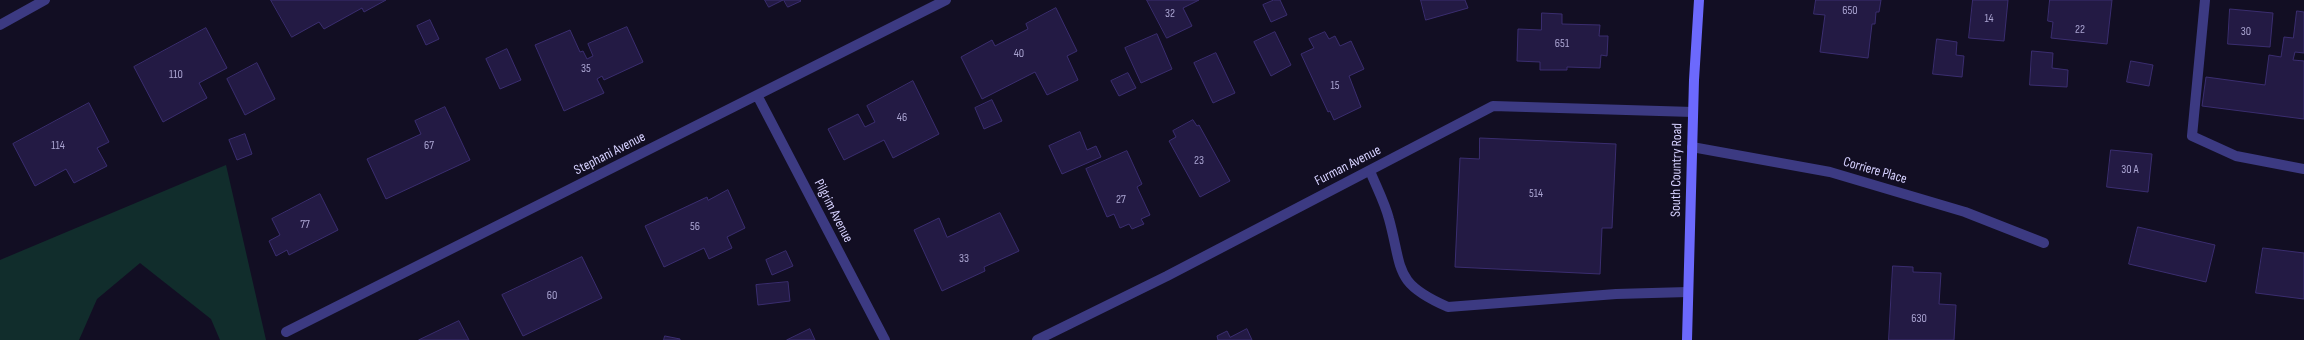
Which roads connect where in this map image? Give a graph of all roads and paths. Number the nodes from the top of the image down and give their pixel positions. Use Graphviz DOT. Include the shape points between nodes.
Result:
graph roads {
  1 [pos="45,0"];
  2 [pos="946,0"];
  3 [pos="1699,0"];
  4 [pos="2205,0"];
  5 [pos="0,25"];
  6 [pos="757,95"];
  7 [pos="1693,112"];
  8 [pos="1692,147"];
  9 [pos="2304,168"];
  10 [pos="1370,170"];
  11 [pos="2044,243"];
  12 [pos="1688,292"];
  13 [pos="286,332"];
  14 [pos="885,340"];
  15 [pos="1038,340"];
  16 [pos="1687,340"];
  1 -- 5 [label="street"];
  2 -- 6 [label="street, Stephani Avenue"];
  3 -- 7 [label="main road, South Country Road"];
  4 -- 9 [label="street" via="2192,136 2236,156"];
  6 -- 13 [label="street, Stephani Avenue"];
  6 -- 14 [label="street, Pilgrim Avenue"];
  7 -- 8 [label="main road, South Country Road"];
  7 -- 10 [label="street, Furman Avenue" via="1493,106"];
  8 -- 11 [label="street, Corriere Place" via="1830,172 1965,212"];
  8 -- 12 [label="main road, South Country Road"];
  10 -- 12 [label="street" via="1389,219 1396,255 1403,273 1412,286 1426,297 1448,307 1616,294"];
  10 -- 15 [label="street, Furman Avenue"];
  12 -- 16 [label="main road, South Country Road"];
}
